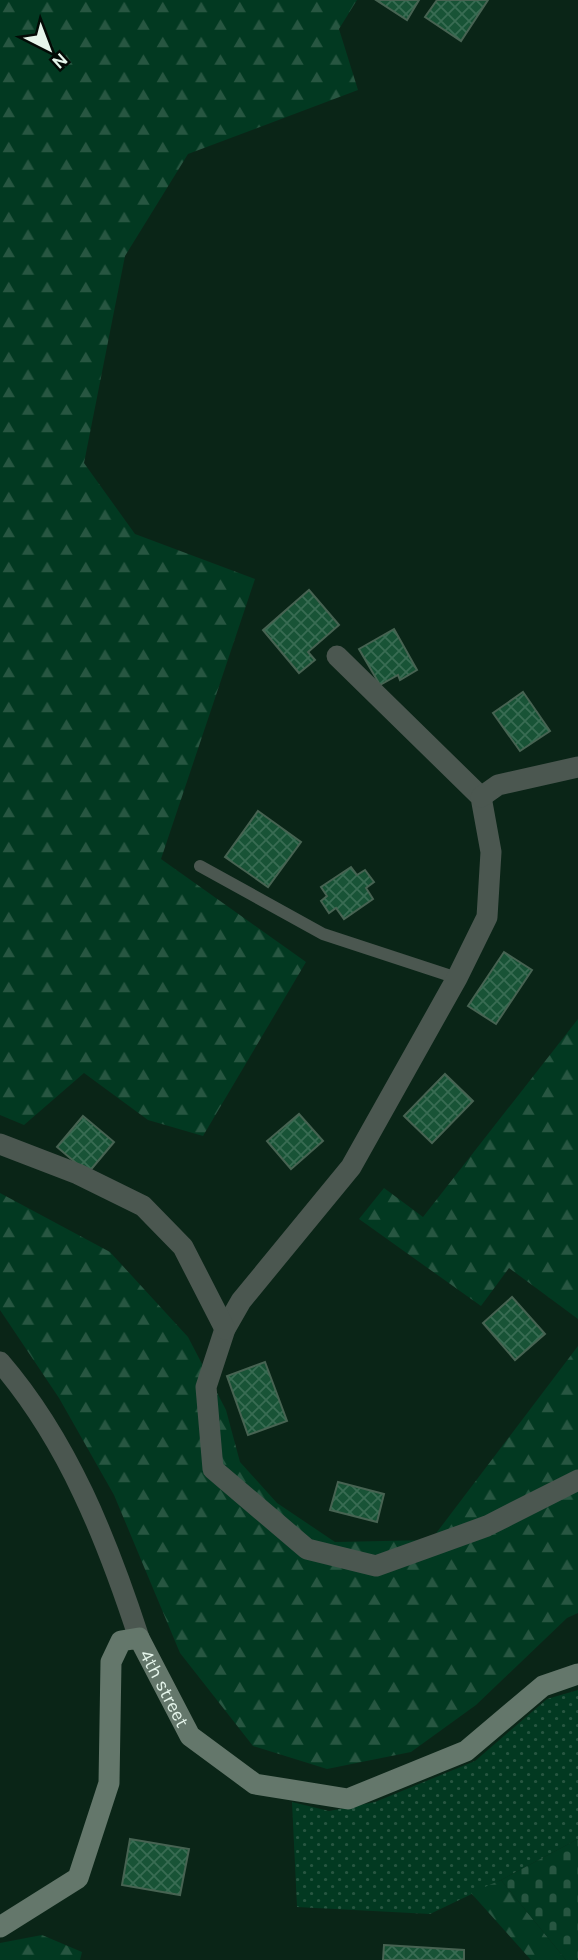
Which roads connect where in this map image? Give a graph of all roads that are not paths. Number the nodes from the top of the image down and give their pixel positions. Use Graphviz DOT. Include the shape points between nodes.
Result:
graph roads {
  1 [pos="337,656"];
  2 [pos="577,766"];
  3 [pos="481,797"];
  4 [pos="200,866"];
  5 [pos="457,978"];
  6 [pos="0,1144"];
  7 [pos="225,1329"];
  8 [pos="0,1362"];
  9 [pos="578,1480"];
  10 [pos="139,1638"];
  11 [pos="578,1674"];
  12 [pos="0,1927"];
  1 -- 3 [label="street"];
  2 -- 3 [label="street" via="498,785"];
  3 -- 5 [label="street" via="491,852 487,917"];
  4 -- 5 [label="lane" via="323,934"];
  5 -- 7 [label="street" via="351,1167 241,1301"];
  6 -- 7 [label="street" via="144,1206 184,1247"];
  7 -- 9 [label="street" via="206,1387 213,1469 307,1549 376,1566 487,1526"];
  8 -- 10 [label="street" via="25,1391 87,1498"];
  10 -- 11 [label="street, 4th street" via="190,1736 255,1784 348,1799 466,1751 543,1686"];
  10 -- 12 [label="street, 4th street" via="121,1641 111,1662 109,1783 78,1878"];
}
